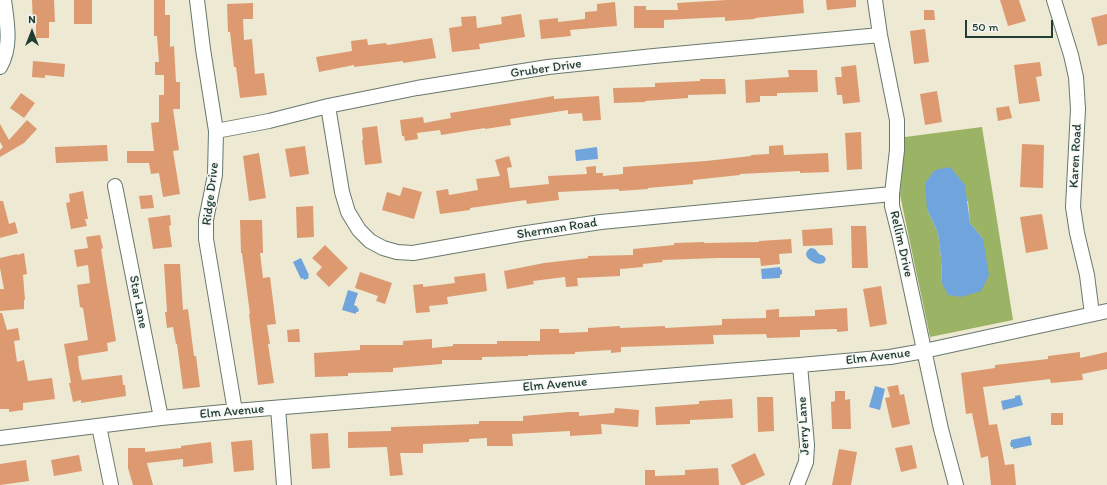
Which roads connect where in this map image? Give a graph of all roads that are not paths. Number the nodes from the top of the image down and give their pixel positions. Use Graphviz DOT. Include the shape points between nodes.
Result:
graph roads {
  1 [pos="4,0"];
  2 [pos="197,0"];
  3 [pos="875,0"];
  4 [pos="1054,0"];
  5 [pos="880,35"];
  6 [pos="0,67"];
  7 [pos="328,106"];
  8 [pos="216,131"];
  9 [pos="115,186"];
  10 [pos="892,194"];
  11 [pos="1107,311"];
  12 [pos="1092,314"];
  13 [pos="924,351"];
  14 [pos="800,365"];
  15 [pos="278,408"];
  16 [pos="235,411"];
  17 [pos="161,418"];
  18 [pos="99,426"];
  19 [pos="0,438"];
  20 [pos="111,485"];
  21 [pos="284,485"];
  22 [pos="797,485"];
  23 [pos="956,485"];
  1 -- 6 [label="street" via="8,43"];
  2 -- 8 [label="street, Ridge Drive"];
  3 -- 5 [label="street, Rellim Drive"];
  4 -- 12 [label="street, Karen Road" via="1076,77 1078,109 1073,207"];
  5 -- 7 [label="street, Gruber Drive" via="548,68 417,88"];
  5 -- 10 [label="street, Rellim Drive" via="897,120 898,150"];
  7 -- 8 [label="street, Gruber Drive"];
  7 -- 10 [label="street, Sherman Road" via="342,192 348,212 359,230 370,241 397,252 413,253 601,222"];
  8 -- 16 [label="street, Ridge Drive" via="215,176 206,220 206,240"];
  9 -- 17 [label="street, Star Lane"];
  10 -- 13 [label="street, Rellim Drive" via="892,206"];
  11 -- 12 [label="street, Elm Avenue"];
  12 -- 13 [label="street, Elm Avenue"];
  13 -- 14 [label="street, Elm Avenue" via="890,357"];
  13 -- 23 [label="street, Rellim Drive"];
  14 -- 15 [label="street, Elm Avenue"];
  14 -- 22 [label="street, Jerry Lane" via="807,445 806,462"];
  15 -- 16 [label="street, Elm Avenue"];
  15 -- 21 [label="street"];
  16 -- 17 [label="street, Elm Avenue"];
  17 -- 18 [label="street, Elm Avenue"];
  18 -- 19 [label="street, Elm Avenue"];
  18 -- 20 [label="street"];
}
